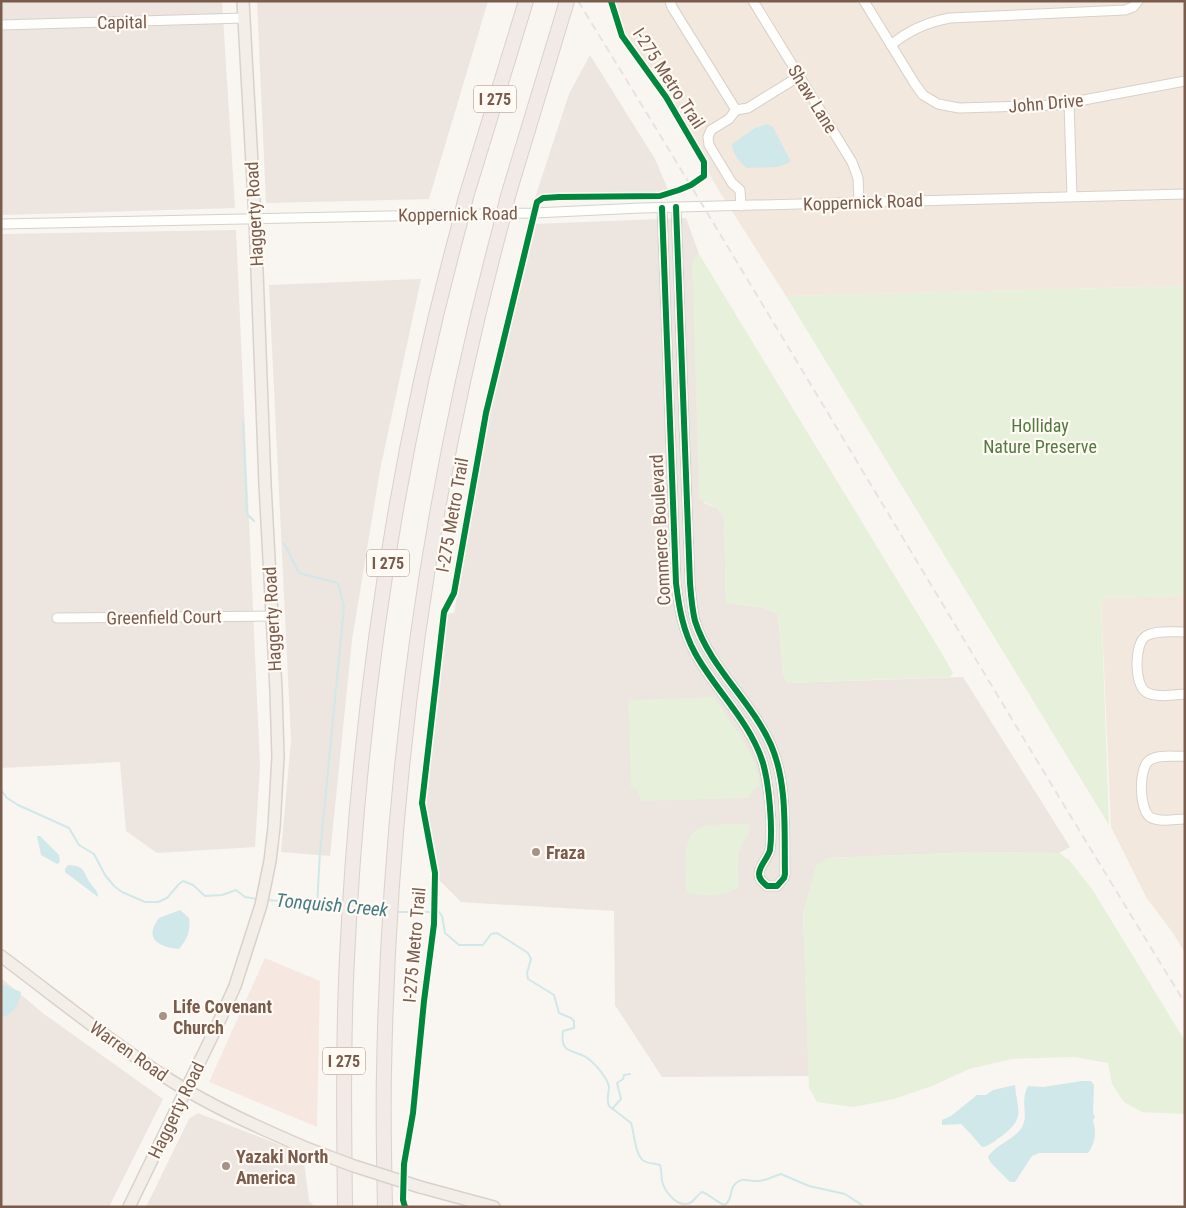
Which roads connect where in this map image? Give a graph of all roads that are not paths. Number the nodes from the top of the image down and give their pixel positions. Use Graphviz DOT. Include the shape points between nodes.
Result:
graph roads {
  1 [pos="243,1"];
  2 [pos="526,1"];
  3 [pos="567,1"];
  4 [pos="670,1"];
  5 [pos="753,1"];
  6 [pos="864,1"];
  7 [pos="1138,1"];
  8 [pos="244,18"];
  9 [pos="1,25"];
  10 [pos="891,45"];
  11 [pos="798,76"];
  12 [pos="1185,80"];
  13 [pos="1069,103"];
  14 [pos="736,110"];
  15 [pos="1185,194"];
  16 [pos="1072,196"];
  17 [pos="859,202"];
  18 [pos="741,206"];
  19 [pos="676,207"];
  20 [pos="662,208"];
  21 [pos="255,218"];
  22 [pos="1,224"];
  23 [pos="678,288"];
  24 [pos="665,289"];
  25 [pos="668,367"];
  26 [pos="682,367"];
  27 [pos="671,453"];
  28 [pos="685,453"];
  29 [pos="690,572"];
  30 [pos="676,573"];
  31 [pos="272,616"];
  32 [pos="57,618"];
  33 [pos="1185,632"];
  34 [pos="714,660"];
  35 [pos="703,667"];
  36 [pos="1185,694"];
  37 [pos="1185,756"];
  38 [pos="1185,819"];
  39 [pos="770,842"];
  40 [pos="784,842"];
  41 [pos="1,956"];
  42 [pos="186,1090"];
  43 [pos="129,1207"];
  44 [pos="345,1207"];
  45 [pos="385,1207"];
  46 [pos="494,1207"];
  1 -- 8 [label="main road, Haggerty Road"];
  2 -- 44 [label="highway, I 275, bridge" via="466,197 417,401 390,550 363,751 350,911 345,1035"];
  3 -- 45 [label="highway, I 275, bridge" via="508,196 473,337 451,440 410,687 391,911 384,1074"];
  4 -- 14 [label="street"];
  5 -- 11 [label="street, Shaw Lane"];
  6 -- 10 [label="street, John Drive"];
  7 -- 10 [label="street" via="1125,10 938,20 909,31"];
  8 -- 9 [label="street, Capital"];
  8 -- 21 [label="main road, Haggerty Road"];
  10 -- 13 [label="street, John Drive" via="923,95 952,108"];
  11 -- 14 [label="street" via="748,108"];
  11 -- 17 [label="street, Shaw Lane" via="855,169"];
  12 -- 13 [label="street, John Drive"];
  13 -- 16 [label="street"];
  14 -- 18 [label="street" via="729,120 711,130 708,136 709,145 732,183 740,190"];
  15 -- 16 [label="street, Koppernick Road"];
  16 -- 17 [label="street, Koppernick Road"];
  17 -- 18 [label="street, Koppernick Road"];
  18 -- 19 [label="street, Koppernick Road"];
  19 -- 20 [label="street, Koppernick Road"];
  19 -- 23 [label="street, Commerce Boulevard"];
  20 -- 21 [label="street, Koppernick Road"];
  20 -- 24 [label="street, Commerce Boulevard"];
  21 -- 22 [label="street, Koppernick Road"];
  21 -- 31 [label="main road, Haggerty Road"];
  23 -- 24 [label="street"];
  23 -- 26 [label="street, Commerce Boulevard"];
  24 -- 25 [label="street, Commerce Boulevard"];
  25 -- 26 [label="street"];
  25 -- 27 [label="street, Commerce Boulevard"];
  26 -- 28 [label="street, Commerce Boulevard"];
  27 -- 28 [label="street, Commerce Boulevard"];
  27 -- 30 [label="street, Commerce Boulevard"];
  28 -- 29 [label="street, Commerce Boulevard"];
  29 -- 30 [label="street, Commerce Boulevard"];
  29 -- 34 [label="street, Commerce Boulevard" via="695,618"];
  30 -- 35 [label="street, Commerce Boulevard" via="684,629"];
  31 -- 32 [label="street, Greenfield Court"];
  31 -- 42 [label="main road, Haggerty Road" via="277,792 263,900 234,986"];
  33 -- 36 [label="street" via="1148,635 1137,651 1139,681 1145,691 1162,695"];
  34 -- 35 [label="street"];
  34 -- 40 [label="street, Commerce Boulevard" via="760,724 771,745 781,784"];
  35 -- 39 [label="street, Commerce Boulevard" via="748,730 760,755 768,786"];
  37 -- 38 [label="street" via="1152,759 1142,772 1146,814 1156,820"];
  39 -- 40 [label="street"];
  39 -- 40 [label="street, Commerce Boulevard" via="768,857 759,875 767,886 777,886 784,878"];
  41 -- 42 [label="main road, Warren Road" via="122,1049"];
  42 -- 43 [label="main road, Haggerty Road"];
  42 -- 46 [label="main road, Warren Road, bridge" via="306,1148 420,1187"];
}
